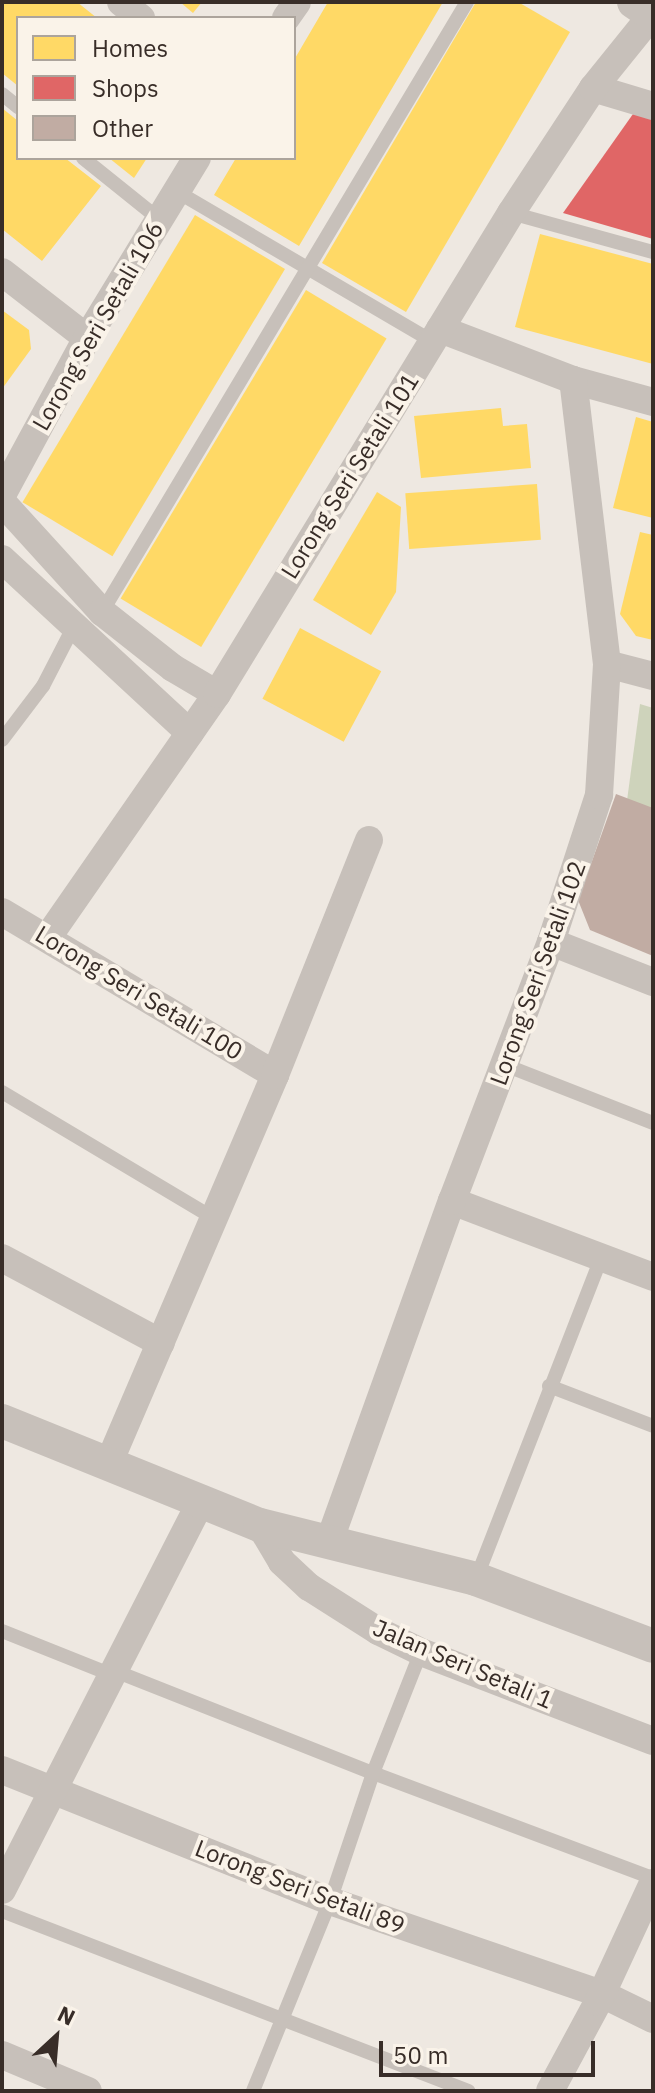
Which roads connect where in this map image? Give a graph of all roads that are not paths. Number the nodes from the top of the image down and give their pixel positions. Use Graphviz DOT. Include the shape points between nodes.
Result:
graph roads {
  1 [pos="121,2"];
  2 [pos="467,2"];
  3 [pos="646,11"];
  4 [pos="138,16"];
  5 [pos="593,88"];
  6 [pos="653,106"];
  7 [pos="85,160"];
  8 [pos="196,160"];
  9 [pos="176,191"];
  10 [pos="511,213"];
  11 [pos="160,220"];
  12 [pos="653,252"];
  13 [pos="306,267"];
  14 [pos="2,272"];
  15 [pos="437,335"];
  16 [pos="87,338"];
  17 [pos="573,380"];
  18 [pos="653,402"];
  19 [pos="2,495"];
  20 [pos="2,502"];
  21 [pos="2,559"];
  22 [pos="102,612"];
  23 [pos="74,626"];
  24 [pos="607,664"];
  25 [pos="653,676"];
  26 [pos="217,694"];
  27 [pos="190,733"];
  28 [pos="2,740"];
  29 [pos="369,840"];
  30 [pos="2,912"];
  31 [pos="48,937"];
  32 [pos="551,942"];
  33 [pos="653,982"];
  34 [pos="505,1065"];
  35 [pos="275,1075"];
  36 [pos="2,1092"];
  37 [pos="653,1123"];
  38 [pos="452,1201"];
  39 [pos="212,1217"];
  40 [pos="2,1258"];
  41 [pos="601,1258"];
  42 [pos="653,1277"];
  43 [pos="161,1343"];
  44 [pos="549,1386"];
  45 [pos="2,1421"];
  46 [pos="653,1426"];
  47 [pos="108,1465"];
  48 [pos="200,1503"];
  49 [pos="260,1525"];
  50 [pos="329,1542"];
  51 [pos="476,1579"];
  52 [pos="2,1631"];
  53 [pos="653,1646"];
  54 [pos="421,1652"];
  55 [pos="114,1673"];
  56 [pos="653,1741"];
  57 [pos="2,1770"];
  58 [pos="373,1773"];
  59 [pos="55,1791"];
  60 [pos="653,1880"];
  61 [pos="2,1890"];
  62 [pos="330,1901"];
  63 [pos="2,1911"];
  64 [pos="602,1994"];
  65 [pos="653,2019"];
  66 [pos="282,2021"];
  67 [pos="2,2055"];
  68 [pos="50,2084"];
  69 [pos="88,2091"];
  70 [pos="253,2091"];
  71 [pos="468,2091"];
  72 [pos="550,2091"];
  1 -- 4 [label="street"];
  2 -- 13 [label="lane"];
  3 -- 5 [label="street, Lorong Seri Setali 101"];
  5 -- 6 [label="street"];
  5 -- 10 [label="street, Lorong Seri Setali 101"];
  7 -- 11 [label="lane"];
  8 -- 9 [label="street, Lorong Seri Setali 106"];
  9 -- 11 [label="street, Lorong Seri Setali 106"];
  9 -- 13 [label="lane"];
  10 -- 12 [label="lane"];
  10 -- 15 [label="street, Lorong Seri Setali 101"];
  11 -- 16 [label="street, Lorong Seri Setali 106"];
  13 -- 15 [label="lane"];
  13 -- 22 [label="lane"];
  14 -- 16 [label="street"];
  15 -- 17 [label="street"];
  15 -- 26 [label="street, Lorong Seri Setali 101"];
  16 -- 19 [label="street, Lorong Seri Setali 106"];
  17 -- 18 [label="street"];
  17 -- 24 [label="street, Lorong Seri Setali 102"];
  20 -- 22 [label="street"];
  21 -- 23 [label="street"];
  22 -- 26 [label="street" via="173,668"];
  23 -- 27 [label="street"];
  23 -- 28 [label="lane" via="43,686"];
  24 -- 25 [label="street"];
  24 -- 32 [label="street, Lorong Seri Setali 102" via="599,795"];
  26 -- 27 [label="street, Lorong Seri Setali 101"];
  27 -- 31 [label="street, Lorong Seri Setali 101"];
  29 -- 35 [label="street"];
  30 -- 31 [label="street, Lorong Seri Setali 100"];
  31 -- 35 [label="street, Lorong Seri Setali 100"];
  32 -- 33 [label="street"];
  32 -- 34 [label="street, Lorong Seri Setali 102"];
  34 -- 37 [label="lane"];
  34 -- 38 [label="street, Lorong Seri Setali 102"];
  35 -- 39 [label="street"];
  36 -- 39 [label="lane"];
  38 -- 41 [label="street"];
  38 -- 50 [label="street, Lorong Seri Setali 102"];
  39 -- 43 [label="street"];
  40 -- 43 [label="street"];
  41 -- 42 [label="street"];
  41 -- 44 [label="lane"];
  43 -- 47 [label="street"];
  44 -- 46 [label="lane"];
  44 -- 51 [label="lane"];
  45 -- 47 [label="street"];
  47 -- 48 [label="street"];
  48 -- 49 [label="street"];
  48 -- 55 [label="street"];
  49 -- 50 [label="street"];
  49 -- 54 [label="street, Jalan Seri Setali 1" via="282,1562 309,1587"];
  50 -- 51 [label="street"];
  51 -- 53 [label="street"];
  52 -- 55 [label="lane"];
  54 -- 56 [label="street, Jalan Seri Setali 1"];
  54 -- 58 [label="lane"];
  55 -- 58 [label="lane"];
  55 -- 59 [label="street"];
  57 -- 59 [label="street, Lorong Seri Setali 89"];
  58 -- 60 [label="lane"];
  58 -- 62 [label="lane"];
  59 -- 61 [label="street"];
  59 -- 62 [label="street, Lorong Seri Setali 89"];
  60 -- 64 [label="street"];
  62 -- 64 [label="street, Lorong Seri Setali 89"];
  62 -- 66 [label="lane"];
  63 -- 66 [label="lane"];
  64 -- 65 [label="street, Lorong Seri Setali 89"];
  64 -- 72 [label="street"];
  66 -- 70 [label="lane"];
  66 -- 71 [label="lane"];
  67 -- 68 [label="street"];
  68 -- 69 [label="street"];
}
